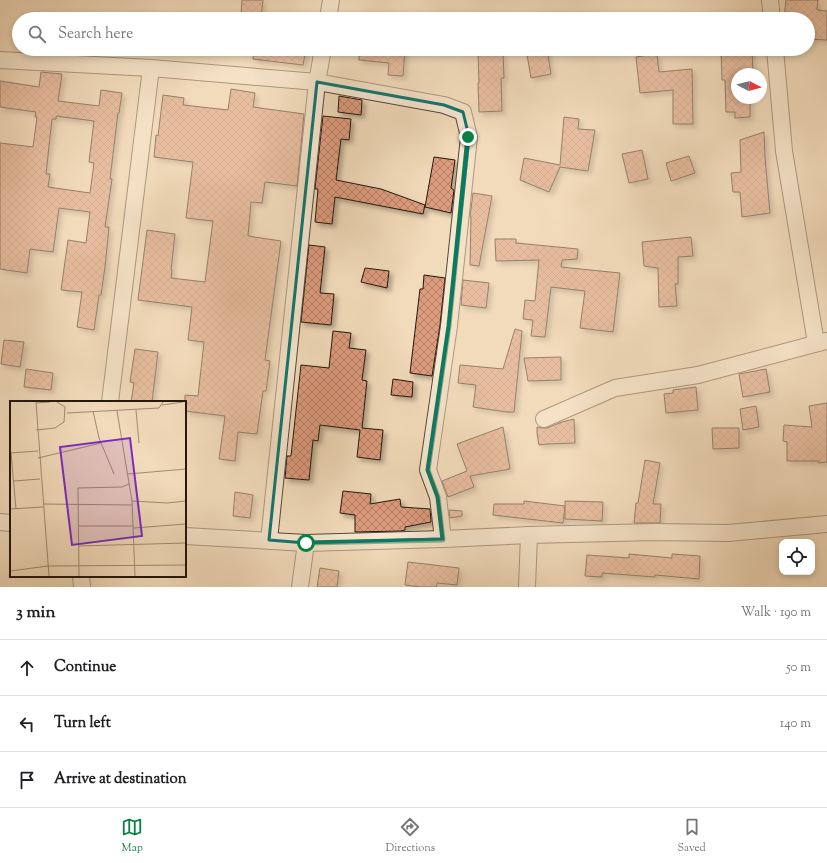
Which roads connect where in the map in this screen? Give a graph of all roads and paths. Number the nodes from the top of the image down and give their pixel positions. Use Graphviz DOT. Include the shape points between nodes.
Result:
graph roads {
  1 [pos="331,0"];
  2 [pos="770,0"];
  3 [pos="329,12"];
  4 [pos="771,12"];
  5 [pos="322,56"];
  6 [pos="775,56"];
  7 [pos="0,60"];
  8 [pos="151,68"];
  9 [pos="317,82"];
  10 [pos="822,341"];
  11 [pos="110,401"];
  12 [pos="544,419"];
  13 [pos="0,522"];
  14 [pos="10,523"];
  15 [pos="827,524"];
  16 [pos="529,535"];
  17 [pos="186,536"];
  18 [pos="269,540"];
  19 [pos="443,540"];
  20 [pos="306,543"];
  21 [pos="81,577"];
  22 [pos="82,587"];
  23 [pos="300,587"];
  24 [pos="527,587"];
  1 -- 3 [label="street"];
  2 -- 4 [label="street"];
  5 -- 9 [label="street"];
  6 -- 10 [label="street" via="784,151"];
  7 -- 8 [label="street"];
  8 -- 9 [label="street"];
  8 -- 11 [label="street"];
  9 -- 18 [label="street"];
  9 -- 19 [label="street" via="444,105 463,112 468,137 449,326 428,470 438,497"];
  10 -- 12 [label="street" via="698,375 615,388"];
  13 -- 14 [label="street"];
  15 -- 16 [label="street" via="728,533"];
  16 -- 19 [label="street"];
  16 -- 24 [label="street"];
  17 -- 18 [label="street"];
  18 -- 20 [label="street"];
  19 -- 20 [label="street"];
  20 -- 23 [label="street"];
  21 -- 22 [label="street"];
}
